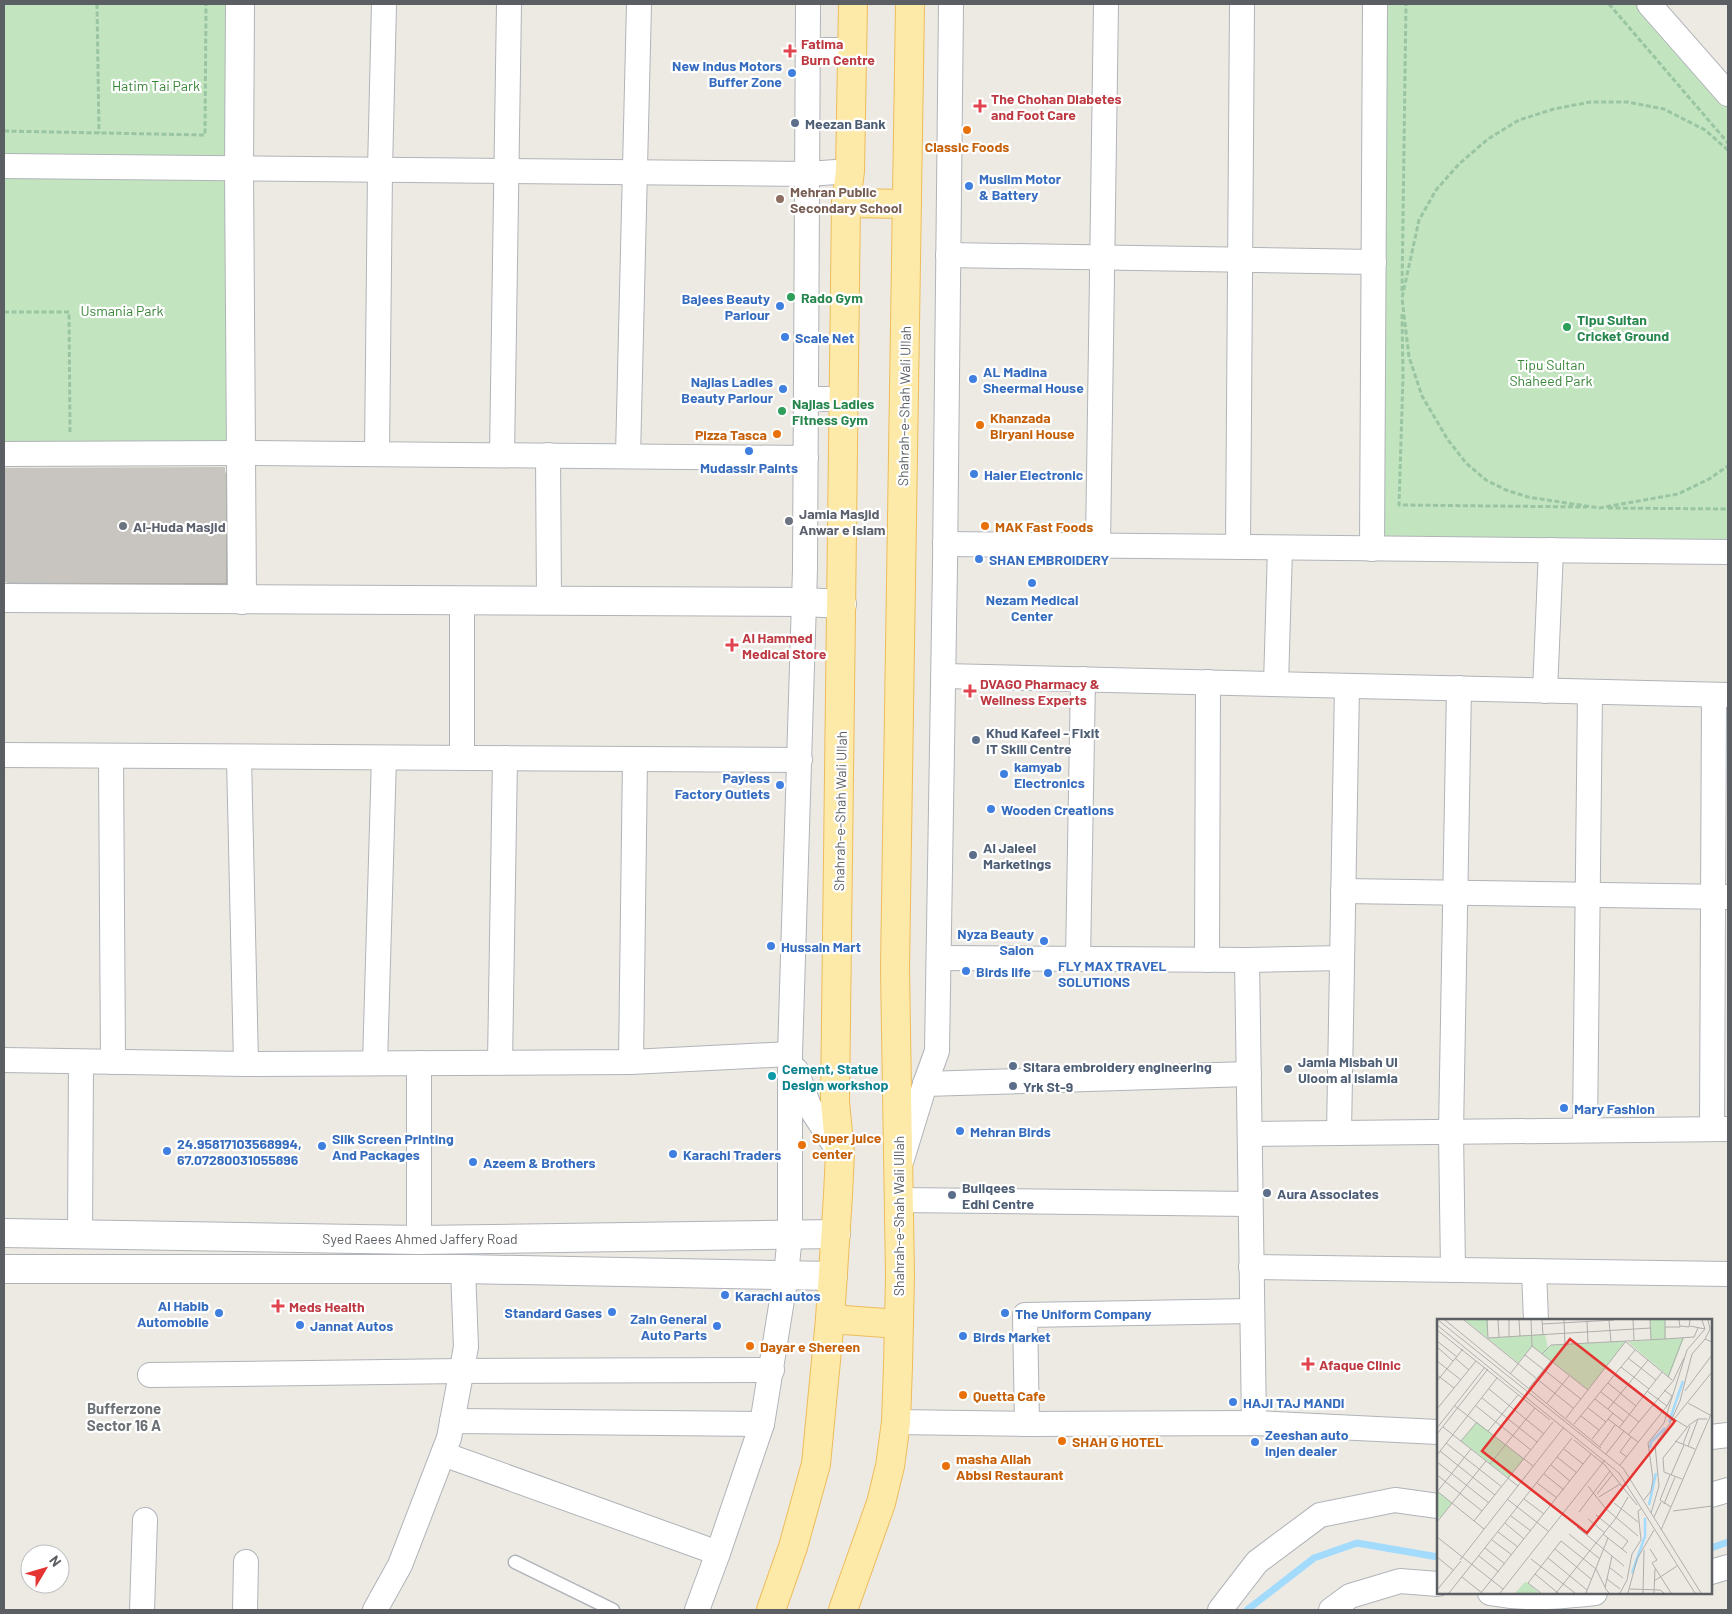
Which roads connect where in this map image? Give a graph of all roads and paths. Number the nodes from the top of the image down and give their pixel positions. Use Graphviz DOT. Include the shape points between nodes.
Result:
graph roads {
  1 [pos="97,4"];
  2 [pos="206,4"];
  3 [pos="240,4"];
  4 [pos="384,4"];
  5 [pos="509,4"];
  6 [pos="639,4"];
  7 [pos="808,4"];
  8 [pos="853,4"];
  9 [pos="910,4"];
  10 [pos="952,4"];
  11 [pos="1106,4"];
  12 [pos="1242,4"];
  13 [pos="1375,4"];
  14 [pos="1406,4"];
  15 [pos="1610,4"];
  16 [pos="1648,4"];
  17 [pos="809,50"];
  18 [pos="853,50"];
  19 [pos="1728,94"];
  20 [pos="4,131"];
  21 [pos="99,133"];
  22 [pos="1728,143"];
  23 [pos="1728,150"];
  24 [pos="4,166"];
  25 [pos="239,168"];
  26 [pos="380,170"];
  27 [pos="506,171"];
  28 [pos="850,171"];
  29 [pos="635,172"];
  30 [pos="808,174"];
  31 [pos="846,203"];
  32 [pos="907,204"];
  33 [pos="948,255"];
  34 [pos="1102,258"];
  35 [pos="1240,260"];
  36 [pos="1374,262"];
  37 [pos="1402,298"];
  38 [pos="4,312"];
  39 [pos="806,399"];
  40 [pos="844,399"];
  41 [pos="70,453"];
  42 [pos="241,453"];
  43 [pos="4,454"];
  44 [pos="377,454"];
  45 [pos="502,455"];
  46 [pos="548,456"];
  47 [pos="628,456"];
  48 [pos="806,458"];
  49 [pos="1728,466"];
  50 [pos="1599,508"];
  51 [pos="1728,509"];
  52 [pos="946,544"];
  53 [pos="1098,545"];
  54 [pos="1238,547"];
  55 [pos="1280,548"];
  56 [pos="1372,549"];
  57 [pos="1551,550"];
  58 [pos="1728,552"];
  59 [pos="4,598"];
  60 [pos="242,600"];
  61 [pos="462,600"];
  62 [pos="549,601"];
  63 [pos="804,602"];
  64 [pos="842,604"];
  65 [pos="944,676"];
  66 [pos="1083,679"];
  67 [pos="1208,682"];
  68 [pos="1276,684"];
  69 [pos="1347,686"];
  70 [pos="1459,688"];
  71 [pos="1546,690"];
  72 [pos="1590,692"];
  73 [pos="1721,695"];
  74 [pos="4,755"];
  75 [pos="111,756"];
  76 [pos="239,757"];
  77 [pos="384,758"];
  78 [pos="462,758"];
  79 [pos="505,758"];
  80 [pos="635,759"];
  81 [pos="800,760"];
  82 [pos="1343,891"];
  83 [pos="1456,893"];
  84 [pos="1588,894"];
  85 [pos="1721,897"];
  86 [pos="938,958"];
  87 [pos="1342,958"];
  88 [pos="1078,959"];
  89 [pos="1207,960"];
  90 [pos="1247,960"];
  91 [pos="790,1054"];
  92 [pos="4,1060"];
  93 [pos="81,1062"];
  94 [pos="112,1062"];
  95 [pos="500,1062"];
  96 [pos="631,1062"];
  97 [pos="375,1063"];
  98 [pos="419,1063"];
  99 [pos="246,1064"];
  100 [pos="1249,1074"];
  101 [pos="925,1084"];
  102 [pos="1720,1129"];
  103 [pos="1585,1130"];
  104 [pos="1451,1132"];
  105 [pos="1339,1133"];
  106 [pos="1250,1134"];
  107 [pos="840,1153"];
  108 [pos="898,1172"];
  109 [pos="899,1200"];
  110 [pos="1250,1204"];
  111 [pos="4,1233"];
  112 [pos="80,1234"];
  113 [pos="836,1234"];
  114 [pos="790,1235"];
  115 [pos="419,1240"];
  116 [pos="1251,1267"];
  117 [pos="463,1268"];
  118 [pos="4,1269"];
  119 [pos="1453,1270"];
  120 [pos="1534,1272"];
  121 [pos="1728,1274"];
  122 [pos="786,1276"];
  123 [pos="833,1276"];
  124 [pos="1252,1311"];
  125 [pos="830,1319"];
  126 [pos="1536,1319"];
  127 [pos="899,1324"];
  128 [pos="772,1370"];
  129 [pos="461,1371"];
  130 [pos="150,1375"];
  131 [pos="452,1421"];
  132 [pos="896,1422"];
  133 [pos="1254,1422"];
  134 [pos="762,1424"];
  135 [pos="1027,1424"];
  136 [pos="1437,1432"];
  137 [pos="1728,1435"];
  138 [pos="1712,1437"];
  139 [pos="442,1454"];
  140 [pos="1728,1490"];
  141 [pos="1712,1495"];
  142 [pos="1437,1506"];
  143 [pos="145,1520"];
  144 [pos="718,1553"];
  145 [pos="246,1562"];
  146 [pos="515,1562"];
  147 [pos="1728,1567"];
  148 [pos="1712,1572"];
  149 [pos="1437,1584"];
  150 [pos="1492,1594"];
  151 [pos="1586,1594"];
  152 [pos="1517,1604"];
  153 [pos="142,1610"];
  154 [pos="245,1610"];
  155 [pos="375,1610"];
  156 [pos="613,1610"];
  157 [pos="697,1610"];
  158 [pos="771,1610"];
  159 [pos="843,1610"];
  160 [pos="1220,1610"];
  161 [pos="1331,1610"];
  1 -- 21 [label="path"];
  2 -- 21 [label="path" via="205,135"];
  3 -- 25 [label="main road"];
  4 -- 26 [label="street"];
  5 -- 27 [label="street"];
  6 -- 29 [label="street"];
  7 -- 17 [label="street"];
  8 -- 18 [label="main road, Shahrah-e-Shah Wali Ullah"];
  9 -- 32 [label="main road, Shahrah-e-Shah Wali Ullah"];
  10 -- 33 [label="street"];
  11 -- 34 [label="street"];
  12 -- 35 [label="street"];
  13 -- 36 [label="street"];
  14 -- 37 [label="path"];
  15 -- 22 [label="path"];
  16 -- 19 [label="street"];
  17 -- 18 [label="street"];
  17 -- 30 [label="street"];
  18 -- 28 [label="main road, Shahrah-e-Shah Wali Ullah"];
  20 -- 21 [label="path"];
  23 -- 37 [label="path" via="1706,130 1664,109 1627,102 1590,102 1518,120 1458,164 1436,190 1419,220"];
  24 -- 25 [label="street"];
  25 -- 26 [label="street"];
  25 -- 42 [label="main road"];
  26 -- 27 [label="street"];
  26 -- 44 [label="street"];
  27 -- 29 [label="street"];
  27 -- 45 [label="street"];
  28 -- 30 [label="street"];
  28 -- 31 [label="main road, Shahrah-e-Shah Wali Ullah"];
  29 -- 30 [label="street"];
  29 -- 47 [label="street"];
  30 -- 39 [label="street"];
  31 -- 32 [label="main road"];
  31 -- 40 [label="main road, Shahrah-e-Shah Wali Ullah"];
  32 -- 108 [label="main road, Shahrah-e-Shah Wali Ullah" via="895,968"];
  33 -- 34 [label="street"];
  33 -- 52 [label="street"];
  34 -- 35 [label="street"];
  34 -- 53 [label="street"];
  35 -- 36 [label="street"];
  35 -- 54 [label="street"];
  36 -- 56 [label="street"];
  37 -- 50 [label="path" via="1409,357 1422,396 1448,440 1466,462 1486,480 1506,490 1528,497"];
  37 -- 50 [label="path" via="1399,505"];
  38 -- 41 [label="path" via="70,312"];
  39 -- 40 [label="street"];
  39 -- 48 [label="street"];
  40 -- 64 [label="main road, Shahrah-e-Shah Wali Ullah"];
  41 -- 42 [label="street"];
  41 -- 43 [label="street"];
  42 -- 44 [label="street"];
  42 -- 60 [label="main road"];
  44 -- 45 [label="street"];
  45 -- 46 [label="street"];
  46 -- 47 [label="street"];
  46 -- 62 [label="street"];
  47 -- 48 [label="street"];
  48 -- 63 [label="street"];
  49 -- 50 [label="path" via="1678,494"];
  50 -- 51 [label="path"];
  52 -- 53 [label="street"];
  52 -- 65 [label="street"];
  53 -- 54 [label="street"];
  54 -- 55 [label="street"];
  55 -- 56 [label="street"];
  55 -- 68 [label="street"];
  56 -- 57 [label="street"];
  57 -- 58 [label="street"];
  57 -- 71 [label="street"];
  59 -- 60 [label="main road"];
  60 -- 61 [label="main road"];
  61 -- 62 [label="main road"];
  61 -- 78 [label="street"];
  62 -- 63 [label="main road"];
  63 -- 64 [label="main road"];
  63 -- 81 [label="street"];
  64 -- 107 [label="main road, Shahrah-e-Shah Wali Ullah" via="835,1102"];
  65 -- 66 [label="street"];
  65 -- 86 [label="street"];
  66 -- 67 [label="street"];
  66 -- 88 [label="street"];
  67 -- 68 [label="street"];
  67 -- 89 [label="street"];
  68 -- 69 [label="street"];
  69 -- 70 [label="street"];
  69 -- 82 [label="street"];
  70 -- 71 [label="street"];
  70 -- 83 [label="street"];
  71 -- 72 [label="street"];
  72 -- 73 [label="street"];
  72 -- 84 [label="street"];
  73 -- 85 [label="street"];
  74 -- 75 [label="street"];
  75 -- 76 [label="street"];
  75 -- 94 [label="street"];
  76 -- 77 [label="street"];
  76 -- 99 [label="street"];
  77 -- 78 [label="street"];
  77 -- 97 [label="street"];
  78 -- 79 [label="street"];
  79 -- 80 [label="street"];
  79 -- 95 [label="street"];
  80 -- 81 [label="street"];
  80 -- 96 [label="street"];
  81 -- 91 [label="street"];
  82 -- 83 [label="street"];
  82 -- 87 [label="street"];
  83 -- 84 [label="street"];
  83 -- 104 [label="street"];
  84 -- 85 [label="street"];
  84 -- 103 [label="street"];
  85 -- 102 [label="street"];
  86 -- 88 [label="street"];
  86 -- 101 [label="street" via="937,1051"];
  87 -- 90 [label="street"];
  87 -- 105 [label="street"];
  88 -- 89 [label="street"];
  89 -- 90 [label="street"];
  90 -- 100 [label="street"];
  91 -- 96 [label="street"];
  91 -- 107 [label="street" via="809,1106"];
  91 -- 114 [label="street"];
  92 -- 93 [label="street"];
  93 -- 94 [label="street"];
  93 -- 112 [label="street"];
  94 -- 99 [label="street"];
  95 -- 96 [label="street"];
  95 -- 98 [label="street"];
  97 -- 98 [label="street"];
  97 -- 99 [label="street"];
  98 -- 115 [label="street"];
  100 -- 101 [label="street"];
  100 -- 106 [label="street"];
  101 -- 108 [label="street"];
  102 -- 103 [label="street"];
  103 -- 104 [label="street"];
  104 -- 105 [label="street"];
  104 -- 119 [label="street"];
  105 -- 106 [label="street"];
  106 -- 110 [label="street"];
  107 -- 113 [label="main road, Shahrah-e-Shah Wali Ullah"];
  108 -- 109 [label="main road, Shahrah-e-Shah Wali Ullah"];
  109 -- 110 [label="street"];
  109 -- 127 [label="main road, Shahrah-e-Shah Wali Ullah"];
  110 -- 116 [label="street"];
  111 -- 112 [label="main road, Syed Raees Ahmed Jaffery Road"];
  112 -- 115 [label="main road, Syed Raees Ahmed Jaffery Road"];
  113 -- 114 [label="main road, Syed Raees Ahmed Jaffery Road"];
  113 -- 123 [label="main road, Shahrah-e-Shah Wali Ullah"];
  114 -- 115 [label="main road, Syed Raees Ahmed Jaffery Road"];
  114 -- 122 [label="street"];
  116 -- 119 [label="street"];
  116 -- 124 [label="street"];
  117 -- 118 [label="main road"];
  117 -- 122 [label="main road"];
  117 -- 129 [label="street" via="466,1347"];
  119 -- 120 [label="street"];
  120 -- 121 [label="street"];
  120 -- 126 [label="street"];
  122 -- 123 [label="main road"];
  122 -- 128 [label="street"];
  123 -- 125 [label="main road, Shahrah-e-Shah Wali Ullah"];
  124 -- 133 [label="street"];
  124 -- 135 [label="street" via="1025,1315"];
  125 -- 127 [label="main road"];
  125 -- 158 [label="main road, Shahrah-e-Shah Wali Ullah" via="816,1464"];
  127 -- 132 [label="main road, Shahrah-e-Shah Wali Ullah"];
  128 -- 129 [label="street"];
  128 -- 134 [label="street"];
  129 -- 130 [label="street"];
  129 -- 131 [label="street"];
  131 -- 134 [label="street"];
  131 -- 139 [label="street"];
  132 -- 135 [label="street"];
  132 -- 159 [label="main road, Shahrah-e-Shah Wali Ullah" via="881,1503"];
  133 -- 135 [label="street"];
  133 -- 136 [label="street"];
  134 -- 144 [label="street"];
  137 -- 138 [label="street"];
  139 -- 144 [label="street"];
  139 -- 155 [label="street" via="400,1565"];
  140 -- 141 [label="street"];
  142 -- 160 [label="street" via="1395,1500 1320,1515 1257,1562"];
  143 -- 153 [label="street"];
  144 -- 157 [label="street"];
  145 -- 154 [label="street"];
  146 -- 156 [label="lane"];
  147 -- 148 [label="street"];
  149 -- 161 [label="street" via="1400,1581 1350,1596"];
  150 -- 152 [label="street"];
  151 -- 152 [label="street"];
}
